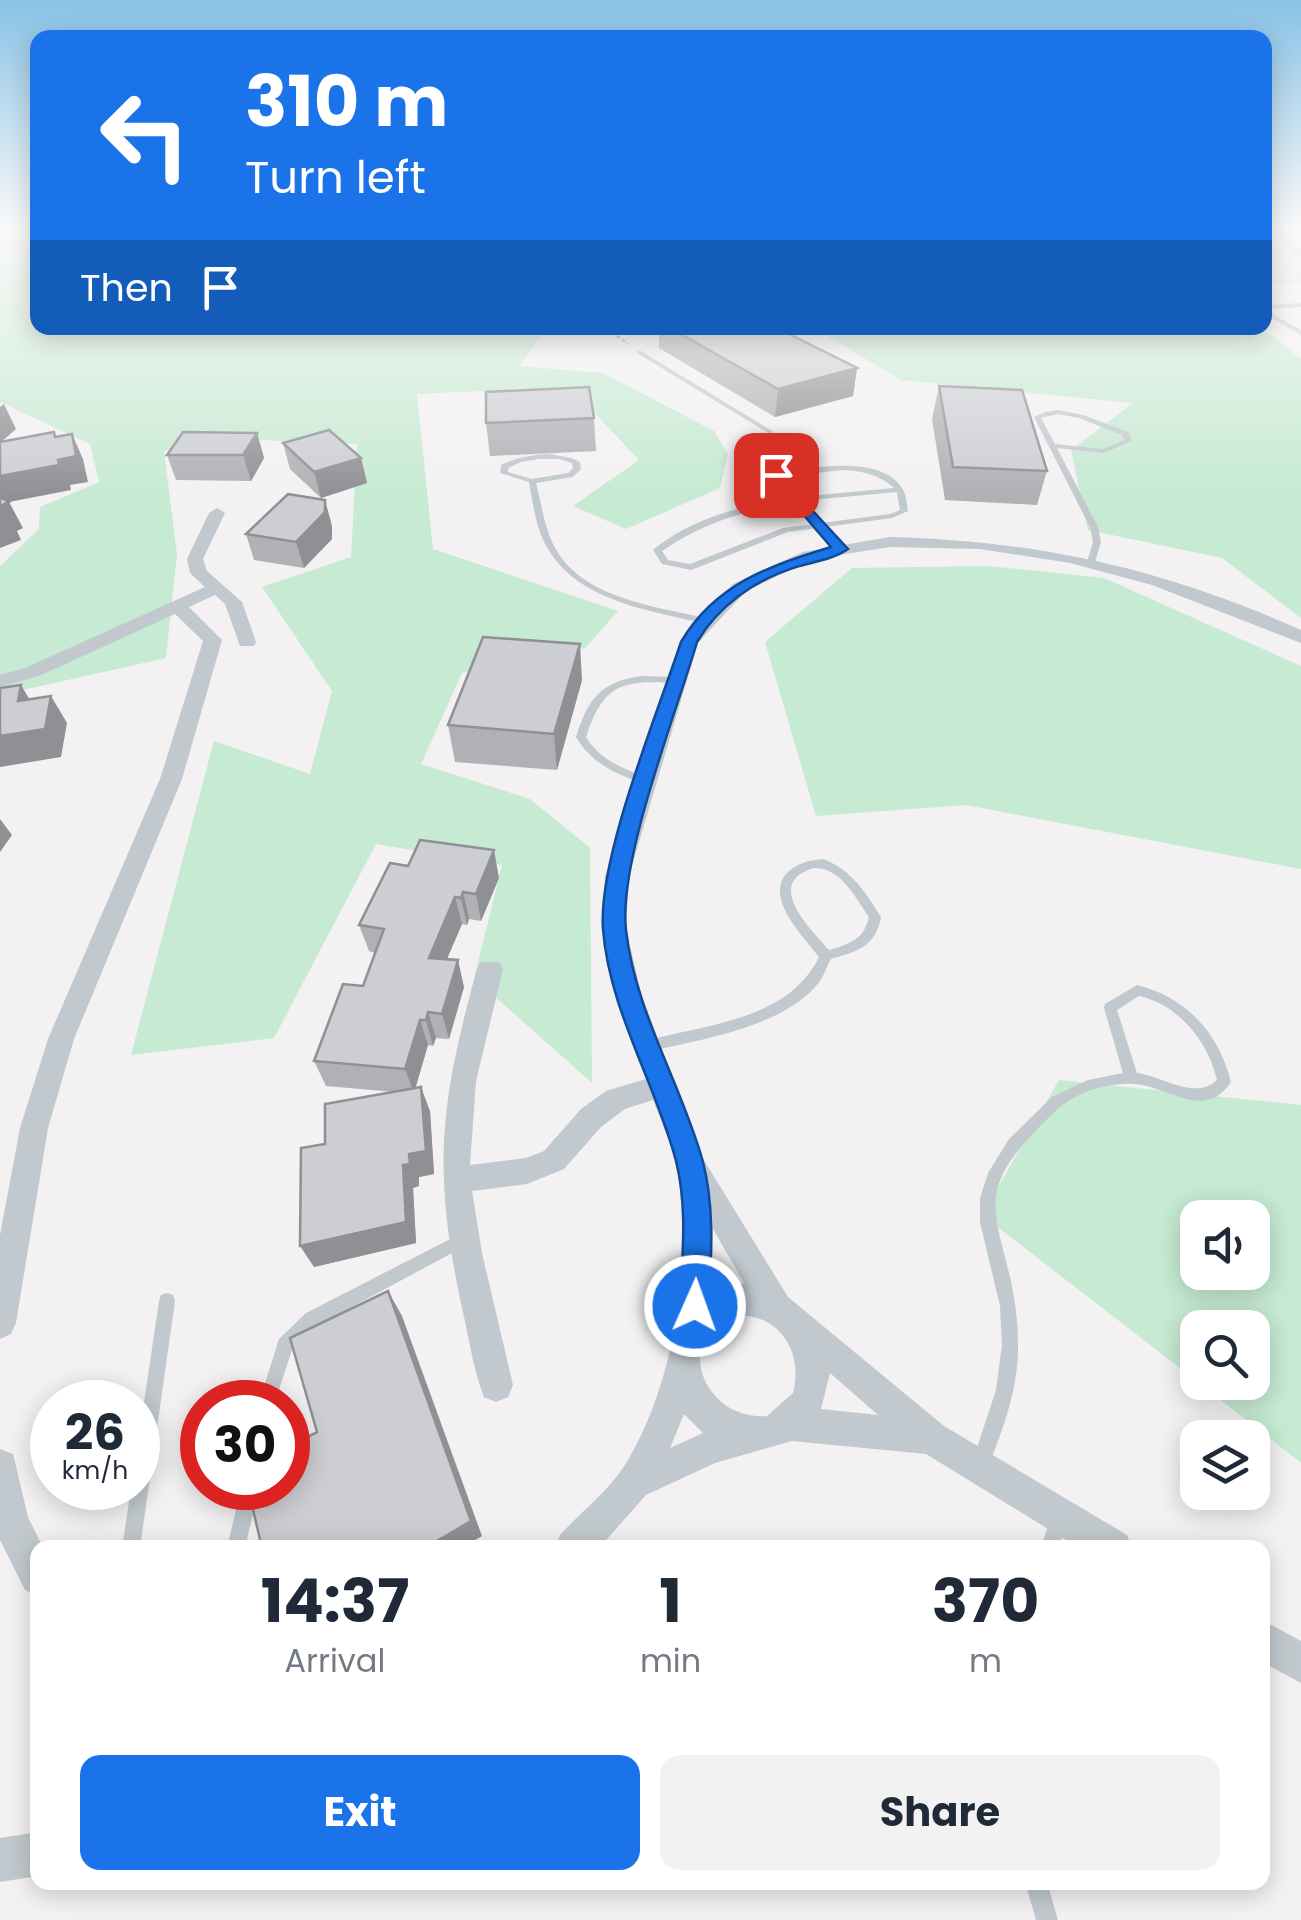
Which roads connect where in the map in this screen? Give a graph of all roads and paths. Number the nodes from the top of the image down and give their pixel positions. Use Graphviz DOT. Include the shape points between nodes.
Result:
graph roads {
  1 [pos="1277,318"];
  2 [pos="1301,333"];
  3 [pos="615,335"];
  4 [pos="638,352"];
  5 [pos="1054,446"];
  6 [pos="776,475"];
  7 [pos="532,481"];
  8 [pos="900,490"];
  9 [pos="795,500"];
  10 [pos="217,513"];
  11 [pos="817,523"];
  12 [pos="840,549"];
  13 [pos="1091,562"];
  14 [pos="218,588"];
  15 [pos="178,607"];
  16 [pos="702,620"];
  17 [pos="1301,636"];
  18 [pos="247,642"];
  19 [pos="677,680"];
  20 [pos="0,682"];
  21 [pos="645,780"];
  22 [pos="826,956"];
  23 [pos="490,969"];
  24 [pos="646,1046"];
  25 [pos="1132,1078"];
  26 [pos="661,1086"];
  27 [pos="690,1163"];
  28 [pos="456,1180"];
  29 [pos="465,1239"];
  30 [pos="167,1301"];
  31 [pos="787,1315"];
  32 [pos="0,1323"];
  33 [pos="693,1327"];
  34 [pos="684,1362"];
  35 [pos="275,1380"];
  36 [pos="496,1386"];
  37 [pos="790,1423"];
  38 [pos="752,1435"];
  39 [pos="932,1438"];
  40 [pos="980,1466"];
  41 [pos="0,1467"];
  42 [pos="634,1483"];
  43 [pos="245,1510"];
  44 [pos="1055,1530"];
  45 [pos="131,1540"];
  46 [pos="238,1540"];
  47 [pos="580,1540"];
  48 [pos="1088,1540"];
  49 [pos="30,1561"];
  50 [pos="1270,1644"];
  51 [pos="1301,1663"];
  52 [pos="30,1855"];
  53 [pos="0,1860"];
  54 [pos="1038,1890"];
  55 [pos="1047,1920"];
  1 -- 2 [label="lane"];
  3 -- 4 [label="path"];
  4 -- 6 [label="lane" via="770,432 778,449"];
  5 -- 5 [label="lane" via="1037,417 1042,414 1075,416 1128,440 1104,451"];
  5 -- 13 [label="lane" via="1094,527"];
  6 -- 8 [label="lane" via="860,470 888,478"];
  6 -- 9 [label="lane"];
  7 -- 7 [label="lane" via="513,478 504,467 522,459 576,462 570,475"];
  7 -- 16 [label="lane" via="543,529 569,569 624,600"];
  8 -- 9 [label="lane"];
  8 -- 11 [label="lane" via="904,510 892,516"];
  9 -- 11 [label="lane"];
  9 -- 11 [label="lane" via="703,525 663,545 659,556 691,567 750,540"];
  10 -- 14 [label="street" via="195,559 199,573"];
  11 -- 12 [label="lane"];
  12 -- 13 [label="street" via="941,541"];
  12 -- 16 [label="street" via="768,571"];
  13 -- 17 [label="street" via="1212,595"];
  14 -- 15 [label="street"];
  14 -- 18 [label="street" via="240,615"];
  15 -- 20 [label="street"];
  15 -- 32 [label="street" via="214,640 210,662 171,779 61,1039 34,1128"];
  16 -- 19 [label="street"];
  19 -- 21 [label="street"];
  19 -- 21 [label="lane" via="619,682 589,707 580,737 590,754"];
  21 -- 24 [label="street" via="617,876 614,928"];
  22 -- 22 [label="lane" via="786,899 793,872 826,862 840,870 875,917 874,933 862,944"];
  22 -- 24 [label="lane" via="821,973 798,999 696,1036"];
  23 -- 28 [label="street" via="464,1072"];
  24 -- 26 [label="street"];
  25 -- 25 [label="lane" via="1201,1096 1216,1093 1224,1082 1214,1047 1168,1000 1136,990 1110,1008"];
  25 -- 40 [label="lane" via="1061,1097 1001,1156 987,1188 987,1228 1010,1343 1004,1393"];
  26 -- 27 [label="street"];
  26 -- 28 [label="street" via="616,1100 554,1160 527,1172"];
  27 -- 31 [label="street"];
  27 -- 33 [label="street" via="698,1220"];
  28 -- 29 [label="street"];
  29 -- 35 [label="lane" via="312,1318 285,1345"];
  29 -- 36 [label="street"];
  30 -- 45 [label="lane"];
  31 -- 33 [label="street" via="754,1299 730,1300"];
  31 -- 37 [label="street" via="811,1348 815,1376 807,1402"];
  31 -- 39 [label="street"];
  33 -- 34 [label="street"];
  34 -- 38 [label="street" via="693,1398 705,1411 718,1424"];
  34 -- 42 [label="street"];
  37 -- 38 [label="street"];
  37 -- 39 [label="street"];
  38 -- 42 [label="street"];
  39 -- 40 [label="street"];
  40 -- 44 [label="street"];
  41 -- 49 [label="street" via="10,1520"];
  42 -- 47 [label="street"];
  43 -- 46 [label="lane"];
  44 -- 48 [label="street"];
  50 -- 51 [label="street"];
  52 -- 53 [label="street"];
  54 -- 55 [label="lane"];
}
